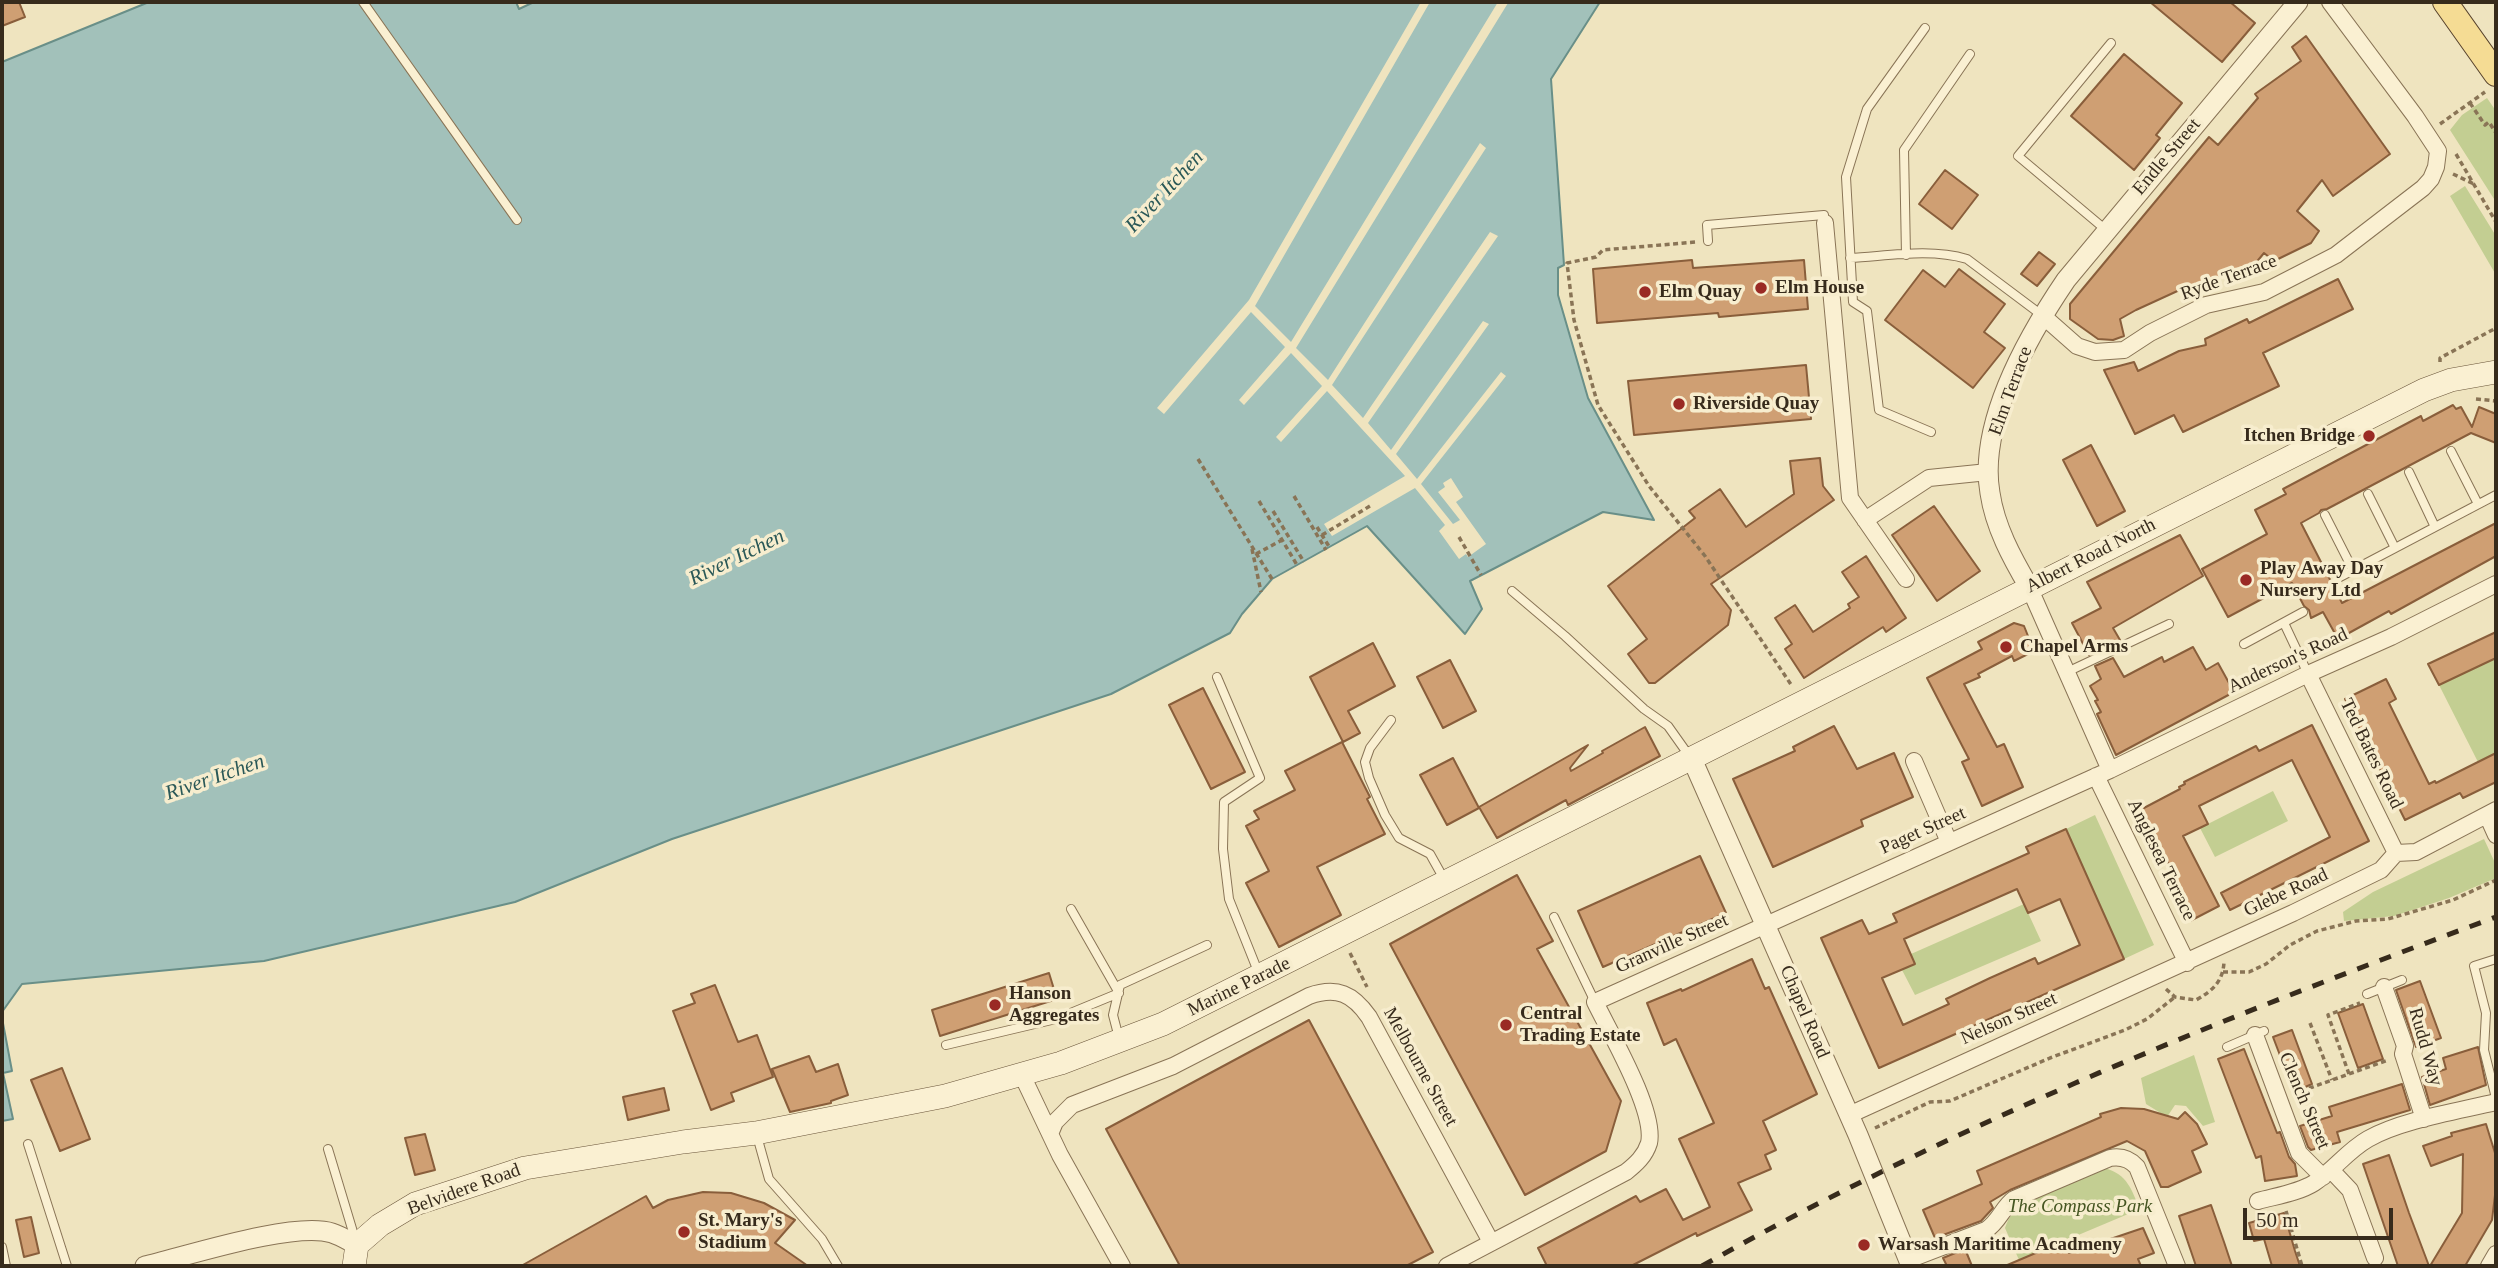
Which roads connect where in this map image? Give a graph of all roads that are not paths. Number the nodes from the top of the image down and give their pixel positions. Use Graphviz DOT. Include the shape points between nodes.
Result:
graph roads {
  1 [pos="363,2"];
  2 [pos="2298,2"];
  3 [pos="2330,2"];
  4 [pos="2445,2"];
  5 [pos="1925,28"];
  6 [pos="2111,43"];
  7 [pos="1970,54"];
  8 [pos="2492,82"];
  9 [pos="517,220"];
  10 [pos="1825,223"];
  11 [pos="2106,230"];
  12 [pos="1708,241"];
  13 [pos="1906,255"];
  14 [pos="1850,257"];
  15 [pos="2043,316"];
  16 [pos="2496,372"];
  17 [pos="1931,432"];
  18 [pos="2451,451"];
  19 [pos="1988,472"];
  20 [pos="2409,472"];
  21 [pos="2368,494"];
  22 [pos="2496,495"];
  23 [pos="2478,504"];
  24 [pos="2325,515"];
  25 [pos="1865,520"];
  26 [pos="2435,527"];
  27 [pos="2395,548"];
  28 [pos="2353,570"];
  29 [pos="2340,576"];
  30 [pos="1906,579"];
  31 [pos="2496,584"];
  32 [pos="2029,587"];
  33 [pos="1512,591"];
  34 [pos="2303,612"];
  35 [pos="2284,623"];
  36 [pos="2169,624"];
  37 [pos="2244,645"];
  38 [pos="2067,672"];
  39 [pos="2308,674"];
  40 [pos="1217,677"];
  41 [pos="1391,720"];
  42 [pos="1692,759"];
  43 [pos="1914,761"];
  44 [pos="2104,773"];
  45 [pos="2491,813"];
  46 [pos="2496,835"];
  47 [pos="1949,842"];
  48 [pos="2396,853"];
  49 [pos="1446,882"];
  50 [pos="1071,909"];
  51 [pos="1554,917"];
  52 [pos="1766,925"];
  53 [pos="1207,945"];
  54 [pos="2496,959"];
  55 [pos="2187,962"];
  56 [pos="1260,977"];
  57 [pos="2402,980"];
  58 [pos="2384,987"];
  59 [pos="1119,993"];
  60 [pos="2367,994"];
  61 [pos="1595,1002"];
  62 [pos="2260,1033"];
  63 [pos="1120,1041"];
  64 [pos="946,1045"];
  65 [pos="2227,1047"];
  66 [pos="1022,1075"];
  67 [pos="2496,1100"];
  68 [pos="1849,1115"];
  69 [pos="2424,1119"];
  70 [pos="756,1133"];
  71 [pos="1050,1134"];
  72 [pos="28,1144"];
  73 [pos="328,1149"];
  74 [pos="2327,1174"];
  75 [pos="2258,1201"];
  76 [pos="1491,1241"];
  77 [pos="2,1247"];
  78 [pos="2496,1254"];
  79 [pos="355,1256"];
  80 [pos="2375,1258"];
  81 [pos="1910,1263"];
  82 [pos="6,1266"];
  83 [pos="67,1266"];
  84 [pos="145,1266"];
  85 [pos="838,1266"];
  86 [pos="1122,1266"];
  87 [pos="1447,1266"];
  88 [pos="2177,1266"];
  89 [pos="2489,1266"];
  1 -- 9 [label="lane"];
  2 -- 11 [label="street, Endle Street"];
  3 -- 15 [label="street, Ryde Terrace" via="2427,134 2437,159 2423,188 2336,256 2264,292 2206,305 2124,350 2095,352 2077,346"];
  4 -- 8 [label="main road"];
  5 -- 14 [label="lane" via="1867,109 1846,177"];
  6 -- 11 [label="lane" via="2018,156"];
  7 -- 13 [label="lane" via="1904,150"];
  10 -- 12 [label="lane" via="1824,215 1707,225"];
  10 -- 25 [label="street" via="1850,498"];
  11 -- 15 [label="street, Endle Street"];
  13 -- 14 [label="lane"];
  13 -- 15 [label="lane" via="1967,258"];
  14 -- 17 [label="lane" via="1853,302 1867,310 1879,410"];
  15 -- 19 [label="street, Elm Terrace" via="1998,414"];
  16 -- 32 [label="main road, Albert Road North" via="2437,384"];
  18 -- 23 [label="lane"];
  19 -- 25 [label="street" via="1929,478"];
  19 -- 32 [label="street, Elm Terrace" via="1998,524"];
  20 -- 26 [label="lane"];
  21 -- 27 [label="lane"];
  22 -- 23 [label="lane"];
  23 -- 26 [label="lane"];
  24 -- 28 [label="lane"];
  25 -- 30 [label="street"];
  26 -- 27 [label="lane"];
  27 -- 28 [label="lane"];
  28 -- 29 [label="lane"];
  31 -- 39 [label="street, Anderson's Road"];
  32 -- 38 [label="street, Anglesea Terrace"];
  32 -- 42 [label="main road, Albert Road North"];
  33 -- 42 [label="lane" via="1668,726"];
  34 -- 35 [label="lane"];
  35 -- 37 [label="lane"];
  35 -- 39 [label="lane"];
  36 -- 38 [label="lane"];
  38 -- 44 [label="street, Anglesea Terrace"];
  39 -- 44 [label="street, Anderson's Road"];
  39 -- 48 [label="street, Ted Bates Road"];
  40 -- 56 [label="lane" via="1260,778 1224,802 1223,849 1229,899"];
  41 -- 49 [label="lane" via="1370,747 1365,762 1369,778 1399,838 1430,854"];
  42 -- 49 [label="main road, Marine Parade"];
  42 -- 52 [label="street, Chapel Road"];
  43 -- 47 [label="street"];
  44 -- 47 [label="street, Paget Street"];
  44 -- 55 [label="street, Anglesea Terrace"];
  45 -- 46 [label="street"];
  45 -- 48 [label="street" via="2416,852"];
  47 -- 52 [label="street, Paget Street"];
  48 -- 55 [label="street, Glebe Road" via="2381,870"];
  49 -- 56 [label="main road, Marine Parade"];
  50 -- 59 [label="lane"];
  51 -- 61 [label="lane"];
  52 -- 61 [label="street, Granville Street"];
  52 -- 68 [label="street, Chapel Road"];
  53 -- 59 [label="lane" via="1120,985"];
  54 -- 67 [label="lane" via="2474,966 2486,1013 2484,1050"];
  55 -- 68 [label="street, Nelson Street"];
  56 -- 63 [label="main road, Marine Parade"];
  57 -- 58 [label="lane"];
  58 -- 60 [label="lane"];
  58 -- 69 [label="street, Rudd Way"];
  59 -- 63 [label="lane" via="1113,1015"];
  59 -- 64 [label="lane" via="1056,1019"];
  61 -- 76 [label="street" via="1637,1087 1647,1117 1648,1146 1626,1172"];
  62 -- 65 [label="lane"];
  62 -- 74 [label="street, Clench Street" via="2278,1100 2299,1153"];
  63 -- 66 [label="main road, Marine Parade"];
  66 -- 70 [label="main road, Marine Parade" via="945,1096"];
  66 -- 71 [label="street"];
  67 -- 69 [label="street"];
  68 -- 81 [label="street, Chapel Road"];
  69 -- 74 [label="street" via="2370,1138"];
  70 -- 79 [label="main road, Belvidere Road" via="525,1168 415,1205 380,1225"];
  70 -- 85 [label="lane" via="769,1179 822,1239"];
  71 -- 76 [label="street, Melbourne Street" via="1072,1105 1173,1066 1309,996 1334,991 1360,1003"];
  71 -- 86 [label="street"];
  72 -- 83 [label="lane"];
  73 -- 79 [label="lane"];
  74 -- 75 [label="street" via="2300,1189"];
  74 -- 80 [label="street, Clench Street" via="2350,1190"];
  76 -- 87 [label="street"];
  77 -- 82 [label="lane"];
  78 -- 89 [label="street"];
  79 -- 84 [label="street" via="332,1233 286,1231"];
  81 -- 88 [label="street" via="1986,1230 2014,1199 2119,1157 2140,1172"];
}
